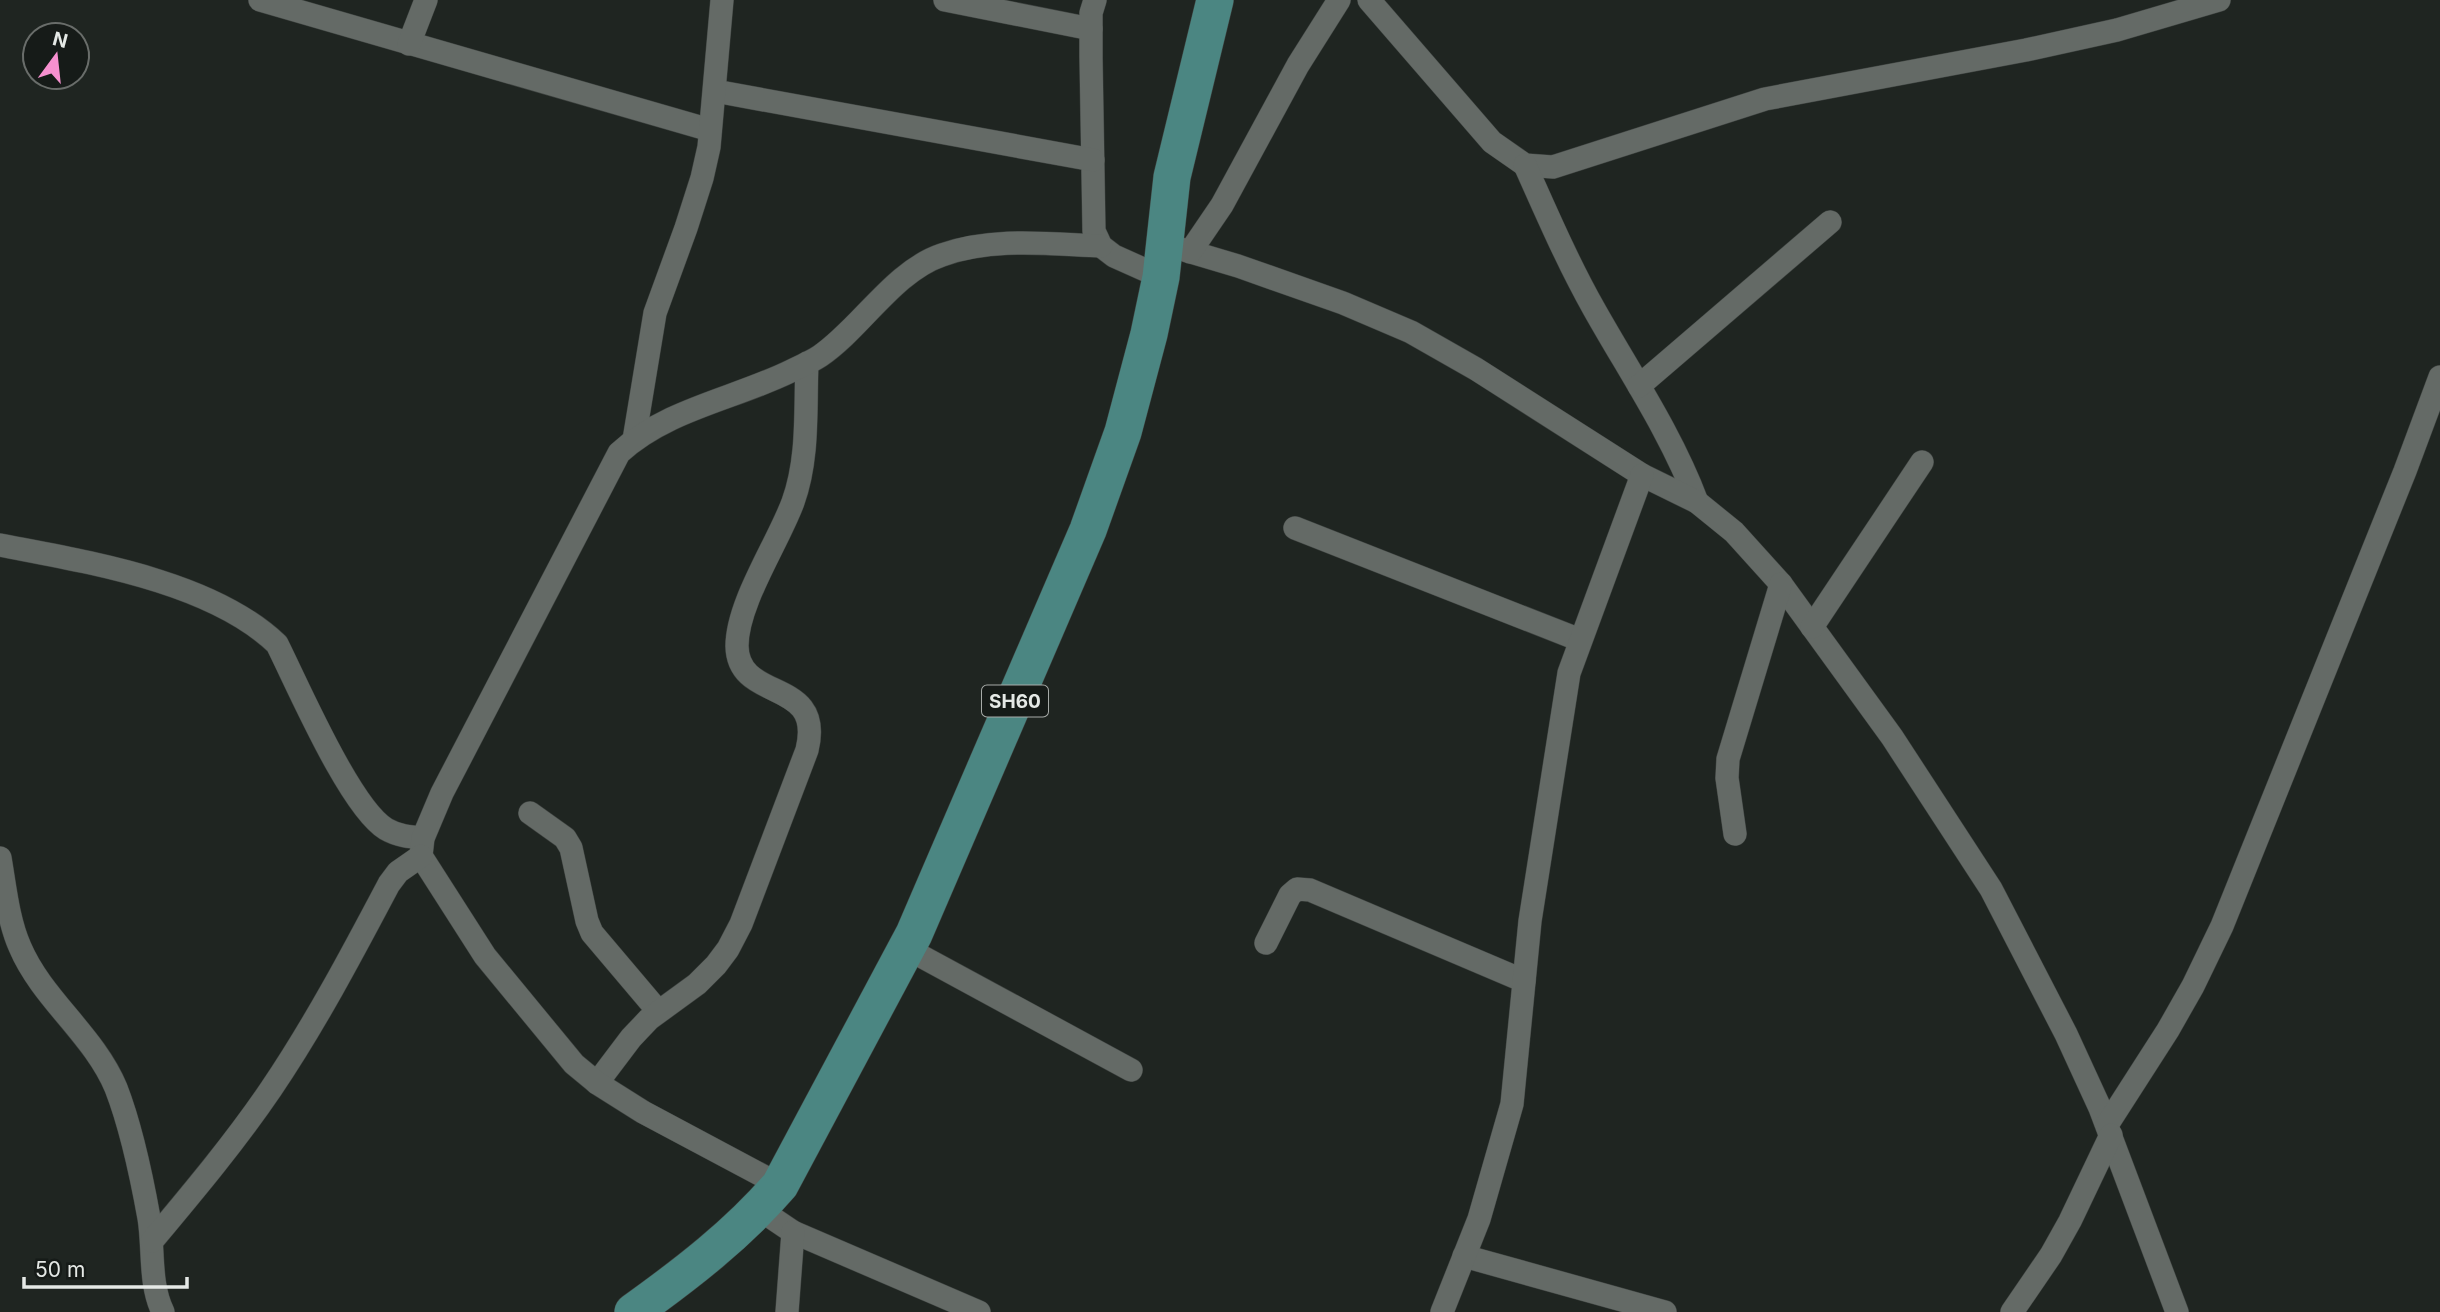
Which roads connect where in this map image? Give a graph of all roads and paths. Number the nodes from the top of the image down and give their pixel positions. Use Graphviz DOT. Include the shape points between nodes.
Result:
graph roads {
  1 [pos="260,0"];
  2 [pos="426,0"];
  3 [pos="722,0"];
  4 [pos="945,0"];
  5 [pos="1095,0"];
  6 [pos="1215,0"];
  7 [pos="1339,0"];
  8 [pos="1369,0"];
  9 [pos="2219,0"];
  10 [pos="1091,29"];
  11 [pos="409,44"];
  12 [pos="715,90"];
  13 [pos="710,130"];
  14 [pos="1093,160"];
  15 [pos="1525,165"];
  16 [pos="1830,222"];
  17 [pos="1101,246"];
  18 [pos="1172,257"];
  19 [pos="807,363"];
  20 [pos="2440,377"];
  21 [pos="1639,386"];
  22 [pos="634,440"];
  23 [pos="1922,462"];
  24 [pos="1642,475"];
  25 [pos="1697,502"];
  26 [pos="1295,528"];
  27 [pos="0,545"];
  28 [pos="1781,584"];
  29 [pos="1812,627"];
  30 [pos="1580,640"];
  31 [pos="530,813"];
  32 [pos="1735,834"];
  33 [pos="422,847"];
  34 [pos="0,858"];
  35 [pos="1266,943"];
  36 [pos="906,948"];
  37 [pos="1524,981"];
  38 [pos="658,1011"];
  39 [pos="1131,1069"];
  40 [pos="597,1083"];
  41 [pos="2109,1130"];
  42 [pos="770,1197"];
  43 [pos="793,1232"];
  44 [pos="152,1241"];
  45 [pos="1464,1256"];
  46 [pos="163,1312"];
  47 [pos="633,1312"];
  48 [pos="787,1312"];
  49 [pos="979,1312"];
  50 [pos="1442,1312"];
  51 [pos="1665,1312"];
  52 [pos="2012,1312"];
  53 [pos="2176,1312"];
  1 -- 11 [label="street"];
  2 -- 11 [label="street"];
  3 -- 12 [label="street"];
  4 -- 10 [label="street"];
  5 -- 10 [label="street"];
  6 -- 18 [label="main road, SH60" via="1172,177"];
  7 -- 18 [label="street" via="1222,205"];
  8 -- 15 [label="street" via="1492,142"];
  9 -- 15 [label="street" via="2117,30 1765,99 1553,167"];
  10 -- 14 [label="street"];
  11 -- 13 [label="street"];
  12 -- 13 [label="street"];
  12 -- 14 [label="street"];
  13 -- 22 [label="street" via="702,178 655,313"];
  14 -- 17 [label="street" via="1094,231"];
  15 -- 21 [label="street" via="1587,295"];
  16 -- 21 [label="street"];
  17 -- 18 [label="street" via="1114,256"];
  17 -- 19 [label="street" via="1016,243 975,246 938,256 897,284 837,343"];
  18 -- 24 [label="street" via="1343,303 1411,332"];
  18 -- 36 [label="main road, SH60" via="1123,432 1088,530"];
  19 -- 22 [label="street" via="767,383 685,412"];
  19 -- 38 [label="street" via="799,483 755,584 737,649 750,676 804,709 811,734 728,949 697,984"];
  20 -- 41 [label="street" via="2222,926 2175,1019"];
  21 -- 25 [label="street" via="1678,456"];
  22 -- 33 [label="street" via="619,453 549,585 442,793"];
  23 -- 29 [label="street"];
  24 -- 25 [label="street"];
  24 -- 30 [label="street"];
  25 -- 28 [label="street" via="1734,532"];
  26 -- 30 [label="street"];
  27 -- 33 [label="street" via="137,575 203,597 260,628 276,644 362,806 384,828"];
  28 -- 29 [label="street"];
  28 -- 32 [label="street" via="1728,759"];
  29 -- 41 [label="street" via="1892,737 1991,889 2066,1034"];
  30 -- 37 [label="street" via="1562,707"];
  31 -- 38 [label="street" via="565,838 592,933"];
  33 -- 40 [label="street" via="485,956 574,1064"];
  33 -- 44 [label="street" via="389,884 343,971 271,1089"];
  34 -- 44 [label="street" via="20,947 100,1058 116,1088"];
  35 -- 37 [label="street" via="1290,895 1297,889 1310,890"];
  36 -- 39 [label="street"];
  36 -- 42 [label="main road, SH60"];
  37 -- 45 [label="street" via="1512,1104"];
  38 -- 40 [label="street"];
  40 -- 42 [label="street"];
  41 -- 52 [label="street" via="2070,1222"];
  41 -- 53 [label="street"];
  42 -- 43 [label="street"];
  42 -- 47 [label="main road, SH60" via="693,1268"];
  43 -- 48 [label="street"];
  43 -- 49 [label="street"];
  44 -- 46 [label="street"];
  45 -- 50 [label="street"];
  45 -- 51 [label="street"];
}
